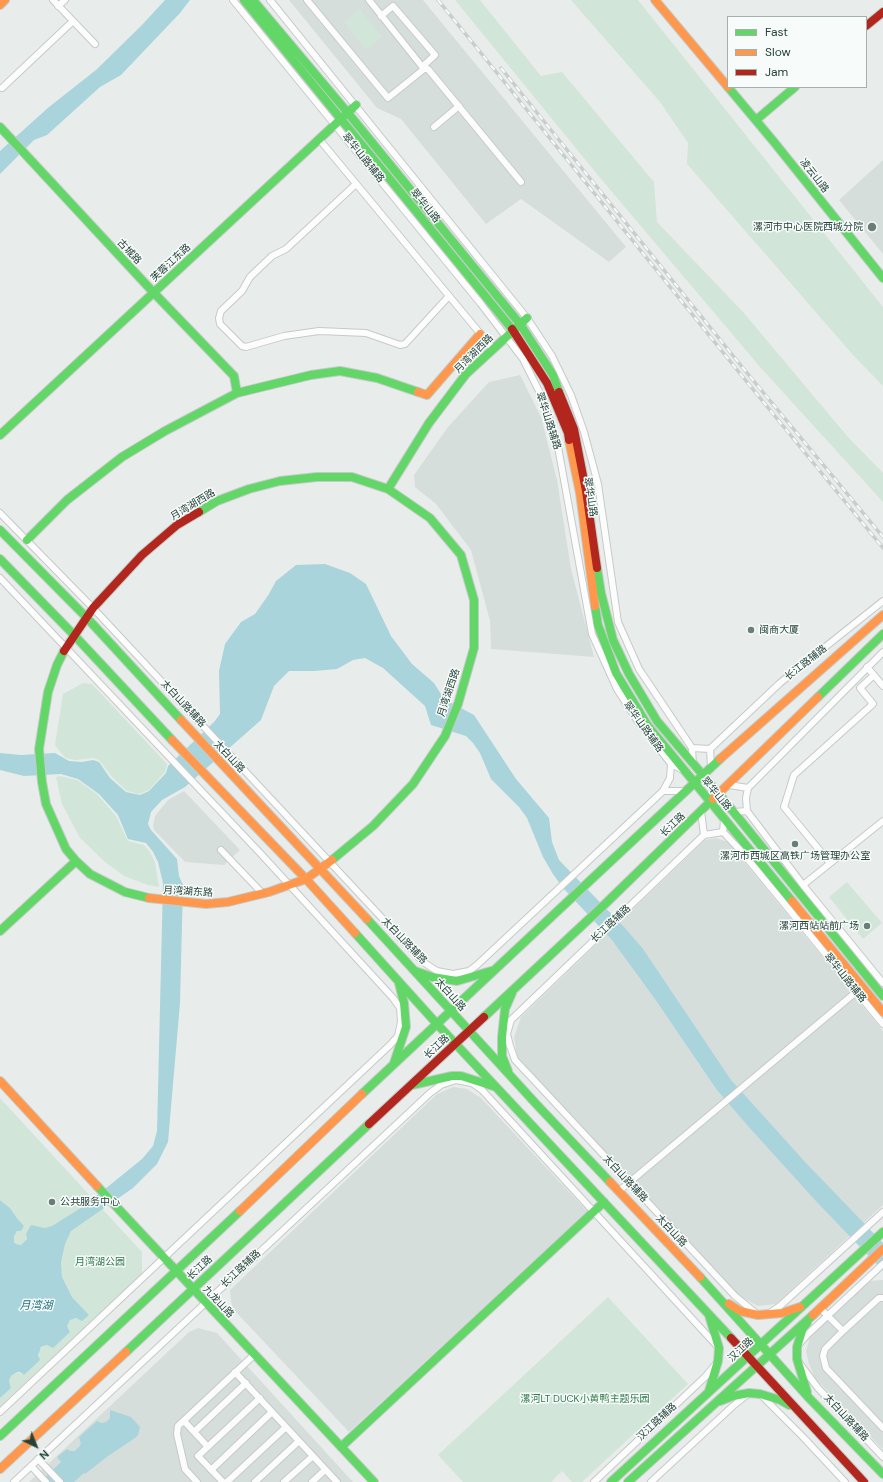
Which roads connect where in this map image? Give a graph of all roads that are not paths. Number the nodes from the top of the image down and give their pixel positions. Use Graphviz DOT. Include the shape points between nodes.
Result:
graph roads {
  1 [pos="5,0"];
  2 [pos="53,0"];
  3 [pos="65,0"];
  4 [pos="233,0"];
  5 [pos="244,0"];
  6 [pos="253,0"];
  7 [pos="270,0"];
  8 [pos="307,0"];
  9 [pos="370,0"];
  10 [pos="655,0"];
  11 [pos="0,5"];
  12 [pos="58,6"];
  13 [pos="883,12"];
  14 [pos="381,16"];
  15 [pos="73,21"];
  16 [pos="867,25"];
  17 [pos="95,44"];
  18 [pos="423,68"];
  19 [pos="727,86"];
  20 [pos="2,88"];
  21 [pos="729,88"];
  22 [pos="794,88"];
  23 [pos="356,105"];
  24 [pos="458,106"];
  25 [pos="348,113"];
  26 [pos="756,120"];
  27 [pos="338,122"];
  28 [pos="0,127"];
  29 [pos="434,127"];
  30 [pos="319,139"];
  31 [pos="520,182"];
  32 [pos="356,184"];
  33 [pos="883,278"];
  34 [pos="154,293"];
  35 [pos="448,296"];
  36 [pos="528,318"];
  37 [pos="520,324"];
  38 [pos="513,330"];
  39 [pos="480,334"];
  40 [pos="506,337"];
  41 [pos="493,349"];
  42 [pos="237,393"];
  43 [pos="0,435"];
  44 [pos="388,489"];
  45 [pos="0,513"];
  46 [pos="0,530"];
  47 [pos="27,540"];
  48 [pos="0,559"];
  49 [pos="0,578"];
  50 [pos="883,602"];
  51 [pos="93,608"];
  52 [pos="883,615"];
  53 [pos="87,618"];
  54 [pos="883,634"];
  55 [pos="74,635"];
  56 [pos="66,647"];
  57 [pos="883,652"];
  58 [pos="867,666"];
  59 [pos="874,675"];
  60 [pos="883,686"];
  61 [pos="692,748"];
  62 [pos="710,749"];
  63 [pos="671,764"];
  64 [pos="693,765"];
  65 [pos="711,767"];
  66 [pos="684,770"];
  67 [pos="702,775"];
  68 [pos="694,783"];
  69 [pos="729,785"];
  70 [pos="748,788"];
  71 [pos="663,791"];
  72 [pos="685,791"];
  73 [pos="719,794"];
  74 [pos="710,802"];
  75 [pos="701,811"];
  76 [pos="747,811"];
  77 [pos="734,812"];
  78 [pos="724,819"];
  79 [pos="883,821"];
  80 [pos="724,832"];
  81 [pos="704,835"];
  82 [pos="221,850"];
  83 [pos="76,861"];
  84 [pos="330,862"];
  85 [pos="830,863"];
  86 [pos="322,869"];
  87 [pos="306,879"];
  88 [pos="290,885"];
  89 [pos="803,885"];
  90 [pos="263,894"];
  91 [pos="0,931"];
  92 [pos="495,969"];
  93 [pos="414,970"];
  94 [pos="399,983"];
  95 [pos="883,983"];
  96 [pos="860,989"];
  97 [pos="513,990"];
  98 [pos="883,996"];
  99 [pos="451,1011"];
  100 [pos="883,1012"];
  101 [pos="437,1024"];
  102 [pos="883,1024"];
  103 [pos="470,1031"];
  104 [pos="508,1034"];
  105 [pos="456,1043"];
  106 [pos="394,1064"];
  107 [pos="510,1075"];
  108 [pos="0,1081"];
  109 [pos="411,1085"];
  110 [pos="497,1088"];
  111 [pos="629,1183"];
  112 [pos="619,1191"];
  113 [pos="604,1202"];
  114 [pos="594,1212"];
  115 [pos="883,1212"];
  116 [pos="882,1233"];
  117 [pos="883,1249"];
  118 [pos="164,1259"];
  119 [pos="883,1264"];
  120 [pos="176,1272"];
  121 [pos="192,1289"];
  122 [pos="883,1298"];
  123 [pos="722,1300"];
  124 [pos="205,1302"];
  125 [pos="803,1306"];
  126 [pos="817,1311"];
  127 [pos="708,1313"];
  128 [pos="763,1315"];
  129 [pos="828,1316"];
  130 [pos="843,1332"];
  131 [pos="761,1344"];
  132 [pos="797,1347"];
  133 [pos="719,1348"];
  134 [pos="769,1353"];
  135 [pos="254,1354"];
  136 [pos="748,1357"];
  137 [pos="796,1359"];
  138 [pos="718,1361"];
  139 [pos="756,1365"];
  140 [pos="236,1372"];
  141 [pos="246,1383"];
  142 [pos="708,1393"];
  143 [pos="749,1393"];
  144 [pos="760,1394"];
  145 [pos="260,1398"];
  146 [pos="809,1398"];
  147 [pos="715,1402"];
  148 [pos="796,1409"];
  149 [pos="0,1412"];
  150 [pos="272,1412"];
  151 [pos="184,1421"];
  152 [pos="286,1427"];
  153 [pos="883,1428"];
  154 [pos="194,1432"];
  155 [pos="0,1436"];
  156 [pos="299,1441"];
  157 [pos="208,1446"];
  158 [pos="341,1447"];
  159 [pos="313,1456"];
  160 [pos="883,1457"];
  161 [pos="38,1459"];
  162 [pos="31,1466"];
  163 [pos="0,1469"];
  164 [pos="211,1470"];
  165 [pos="326,1470"];
  166 [pos="883,1474"];
  167 [pos="14,1482"];
  168 [pos="46,1482"];
  169 [pos="60,1482"];
  170 [pos="197,1482"];
  171 [pos="223,1482"];
  172 [pos="227,1482"];
  173 [pos="255,1482"];
  174 [pos="284,1482"];
  175 [pos="312,1482"];
  176 [pos="337,1482"];
  177 [pos="374,1482"];
  178 [pos="594,1482"];
  179 [pos="612,1482"];
  180 [pos="628,1482"];
  181 [pos="652,1482"];
  182 [pos="845,1482"];
  183 [pos="864,1482"];
  1 -- 11 [label="main road"];
  2 -- 12 [label="street"];
  3 -- 12 [label="street"];
  4 -- 27 [label="street, 翠华山路辅路"];
  5 -- 27 [label="main road, 翠华山路"];
  6 -- 25 [label="main road, 翠华山路"];
  7 -- 23 [label="street"];
  8 -- 18 [label="street" via="388,98"];
  9 -- 14 [label="street"];
  10 -- 19 [label="main road, 凌云山路"];
  12 -- 15 [label="street"];
  13 -- 16 [label="main road"];
  14 -- 18 [label="street"];
  14 -- 18 [label="street" via="393,6 435,55"];
  15 -- 17 [label="street"];
  15 -- 20 [label="street"];
  18 -- 24 [label="street" via="428,69"];
  21 -- 26 [label="main road, 凌云山路"];
  22 -- 26 [label="main road"];
  23 -- 25 [label="main road, 芙蓉江东路"];
  23 -- 36 [label="street"];
  24 -- 29 [label="street"];
  24 -- 31 [label="street"];
  25 -- 27 [label="main road, 芙蓉江东路"];
  25 -- 37 [label="main road, 翠华山路"];
  26 -- 33 [label="main road, 凌云山路"];
  27 -- 30 [label="main road, 芙蓉江东路"];
  27 -- 38 [label="main road, 翠华山路"];
  27 -- 40 [label="street, 翠华山路辅路"];
  28 -- 34 [label="main road, 古城路"];
  30 -- 32 [label="street"];
  30 -- 34 [label="main road, 芙蓉江东路"];
  32 -- 35 [label="street"];
  32 -- 35 [label="street" via="286,249 272,256 250,277 242,291 221,311 220,324 246,347 284,336 319,331 366,333 400,346 405,344"];
  34 -- 42 [label="main road, 古城路" via="234,376"];
  34 -- 43 [label="main road, 芙蓉江东路"];
  35 -- 39 [label="street"];
  36 -- 37 [label="main road, 月湾湖西路"];
  36 -- 61 [label="street" via="552,356 571,395 584,432 598,484 618,622 639,669"];
  37 -- 38 [label="main road, 月湾湖西路"];
  37 -- 64 [label="main road, 翠华山路" via="553,374 574,429 601,593 613,640 629,674 657,721"];
  38 -- 40 [label="main road, 月湾湖西路"];
  38 -- 66 [label="main road, 翠华山路" via="547,383 568,433 580,493 598,625 616,673 648,726"];
  39 -- 41 [label="street"];
  39 -- 42 [label="main road" via="427,395 377,378 340,371 311,375"];
  40 -- 41 [label="main road, 月湾湖西路"];
  40 -- 63 [label="street, 翠华山路辅路" via="523,359 543,399 558,447 592,634 617,689"];
  41 -- 44 [label="main road, 月湾湖西路" via="466,374 408,455"];
  42 -- 47 [label="main road" via="122,457 67,500"];
  44 -- 51 [label="main road, 月湾湖西路" via="352,477 316,477 280,481 248,489 217,501 177,525 142,555"];
  44 -- 84 [label="main road, 月湾湖西路" via="430,518 461,556 474,600 474,648 458,704 434,754 413,784 373,826"];
  45 -- 47 [label="street, 太白山路辅路"];
  46 -- 53 [label="main road, 太白山路"];
  47 -- 51 [label="street, 太白山路辅路"];
  48 -- 55 [label="main road"];
  49 -- 56 [label="street"];
  50 -- 62 [label="street, 长江路辅路" via="780,683"];
  51 -- 53 [label="main road, 月湾湖西路"];
  51 -- 84 [label="street, 太白山路辅路"];
  52 -- 65 [label="main road, 长江路"];
  53 -- 55 [label="main road, 月湾湖西路"];
  53 -- 86 [label="main road, 太白山路"];
  54 -- 69 [label="main road, 长江路"];
  55 -- 56 [label="main road, 月湾湖东路"];
  55 -- 87 [label="main road"];
  56 -- 83 [label="main road, 月湾湖东路" via="48,692 39,749 46,804 56,829"];
  56 -- 88 [label="street"];
  57 -- 58 [label="street"];
  58 -- 59 [label="street"];
  58 -- 70 [label="street"];
  59 -- 60 [label="street"];
  59 -- 85 [label="street" via="860,688 873,704 794,775 784,807"];
  61 -- 62 [label="street"];
  61 -- 64 [label="street"];
  62 -- 65 [label="street"];
  63 -- 66 [label="street, 翠华山路辅路"];
  63 -- 71 [label="street" via="670,778"];
  64 -- 67 [label="main road, 翠华山路"];
  65 -- 67 [label="main road, 长江路"];
  66 -- 68 [label="main road, 翠华山路"];
  67 -- 68 [label="main road, 长江路"];
  67 -- 73 [label="main road, 翠华山路"];
  68 -- 72 [label="main road, 长江路"];
  68 -- 74 [label="main road, 翠华山路"];
  69 -- 70 [label="street"];
  69 -- 73 [label="main road, 长江路"];
  70 -- 76 [label="street"];
  71 -- 72 [label="street"];
  71 -- 84 [label="street, 太白山路辅路" via="469,971 453,974 437,971 423,962"];
  72 -- 92 [label="main road, 长江路"];
  73 -- 74 [label="main road, 长江路"];
  73 -- 77 [label="main road, 翠华山路"];
  74 -- 75 [label="main road, 长江路"];
  74 -- 78 [label="main road, 翠华山路"];
  75 -- 81 [label="street"];
  75 -- 97 [label="main road, 长江路"];
  76 -- 77 [label="street"];
  76 -- 89 [label="street"];
  77 -- 98 [label="main road, 翠华山路"];
  78 -- 80 [label="street"];
  78 -- 96 [label="main road, 翠华山路"];
  79 -- 85 [label="street"];
  80 -- 81 [label="street"];
  80 -- 96 [label="street, 翠华山路辅路"];
  81 -- 104 [label="street, 长江路辅路" via="511,1020"];
  82 -- 90 [label="street"];
  83 -- 90 [label="main road, 月湾湖东路" via="90,874 125,892 155,900 206,904"];
  83 -- 91 [label="main road"];
  84 -- 86 [label="main road, 月湾湖西路"];
  85 -- 89 [label="street"];
  86 -- 87 [label="main road, 月湾湖西路"];
  86 -- 93 [label="main road, 太白山路"];
  87 -- 88 [label="main road, 月湾湖东路"];
  87 -- 94 [label="main road"];
  88 -- 90 [label="main road, 月湾湖东路"];
  88 -- 118 [label="street" via="393,998 400,1008 398,1036"];
  89 -- 95 [label="street"];
  92 -- 93 [label="main road" via="457,981 432,977"];
  92 -- 99 [label="main road, 长江路"];
  93 -- 99 [label="main road, 太白山路"];
  94 -- 101 [label="main road"];
  94 -- 106 [label="main road" via="406,1027"];
  96 -- 100 [label="main road, 翠华山路"];
  96 -- 102 [label="street, 翠华山路辅路"];
  96 -- 111 [label="street"];
  97 -- 103 [label="main road, 长江路"];
  97 -- 107 [label="main road" via="506,1009 502,1037 502,1056"];
  99 -- 101 [label="main road, 长江路"];
  99 -- 103 [label="main road, 太白山路"];
  101 -- 105 [label="main road"];
  101 -- 106 [label="main road, 长江路"];
  103 -- 105 [label="main road, 长江路"];
  103 -- 107 [label="main road, 太白山路"];
  104 -- 111 [label="street, 太白山路辅路" via="515,1060"];
  105 -- 109 [label="main road, 长江路"];
  105 -- 110 [label="main road"];
  106 -- 120 [label="main road, 长江路"];
  107 -- 112 [label="main road, 太白山路"];
  108 -- 118 [label="main road, 九龙山路"];
  109 -- 110 [label="main road" via="461,1076"];
  109 -- 121 [label="main road, 长江路"];
  110 -- 113 [label="main road"];
  111 -- 112 [label="street"];
  111 -- 128 [label="street, 太白山路辅路" via="735,1296"];
  112 -- 123 [label="main road, 太白山路"];
  113 -- 114 [label="main road"];
  113 -- 127 [label="main road"];
  114 -- 124 [label="street, 长江路辅路" via="482,1090 472,1083 456,1080 441,1084 430,1093"];
  114 -- 133 [label="street"];
  114 -- 158 [label="main road"];
  115 -- 128 [label="street" via="780,1306"];
  116 -- 125 [label="main road, 汉江路"];
  117 -- 126 [label="main road"];
  118 -- 120 [label="main road, 九龙山路"];
  118 -- 149 [label="street"];
  119 -- 129 [label="street"];
  120 -- 121 [label="main road, 九龙山路"];
  120 -- 155 [label="main road, 长江路"];
  121 -- 124 [label="main road, 九龙山路"];
  121 -- 163 [label="main road, 长江路"];
  122 -- 130 [label="street"];
  123 -- 128 [label="main road" via="740,1311"];
  123 -- 131 [label="main road, 太白山路"];
  124 -- 135 [label="main road, 九龙山路"];
  124 -- 161 [label="street, 长江路辅路"];
  125 -- 128 [label="main road" via="782,1313"];
  125 -- 131 [label="main road, 汉江路"];
  126 -- 129 [label="street"];
  126 -- 132 [label="main road" via="803,1328"];
  126 -- 134 [label="main road"];
  127 -- 133 [label="main road"];
  127 -- 136 [label="main road"];
  129 -- 130 [label="street"];
  129 -- 132 [label="street"];
  130 -- 153 [label="street" via="825,1349 823,1356 826,1368"];
  131 -- 134 [label="main road, 太白山路"];
  131 -- 136 [label="main road, 汉江路"];
  132 -- 137 [label="main road"];
  133 -- 138 [label="main road"];
  134 -- 139 [label="main road"];
  134 -- 146 [label="main road, 太白山路"];
  135 -- 140 [label="street"];
  135 -- 158 [label="main road, 九龙山路"];
  136 -- 139 [label="main road"];
  136 -- 142 [label="main road, 汉江路"];
  137 -- 146 [label="main road"];
  137 -- 160 [label="street, 太白山路辅路" via="818,1388"];
  138 -- 142 [label="main road"];
  138 -- 178 [label="street, 汉江路辅路" via="705,1377"];
  139 -- 147 [label="main road"];
  139 -- 148 [label="main road"];
  140 -- 141 [label="street"];
  140 -- 151 [label="street"];
  141 -- 145 [label="street"];
  141 -- 154 [label="street"];
  142 -- 179 [label="main road, 汉江路"];
  143 -- 144 [label="main road"];
  143 -- 147 [label="main road"];
  143 -- 181 [label="street"];
  144 -- 148 [label="main road" via="780,1400"];
  144 -- 182 [label="street"];
  145 -- 150 [label="street"];
  145 -- 157 [label="street"];
  146 -- 166 [label="main road, 太白山路"];
  147 -- 180 [label="main road"];
  148 -- 183 [label="main road"];
  150 -- 152 [label="street"];
  150 -- 164 [label="street"];
  151 -- 154 [label="street"];
  151 -- 170 [label="street" via="178,1426 177,1434 185,1469"];
  152 -- 156 [label="street"];
  152 -- 172 [label="street"];
  154 -- 157 [label="street"];
  156 -- 159 [label="street"];
  156 -- 173 [label="street"];
  157 -- 164 [label="street" via="198,1456"];
  158 -- 177 [label="main road, 九龙山路"];
  159 -- 165 [label="street"];
  159 -- 174 [label="street"];
  161 -- 162 [label="street, 长江路辅路"];
  161 -- 169 [label="street"];
  162 -- 167 [label="street, 长江路辅路"];
  162 -- 168 [label="street"];
  164 -- 171 [label="street"];
  165 -- 175 [label="street"];
  165 -- 176 [label="street"];
}
